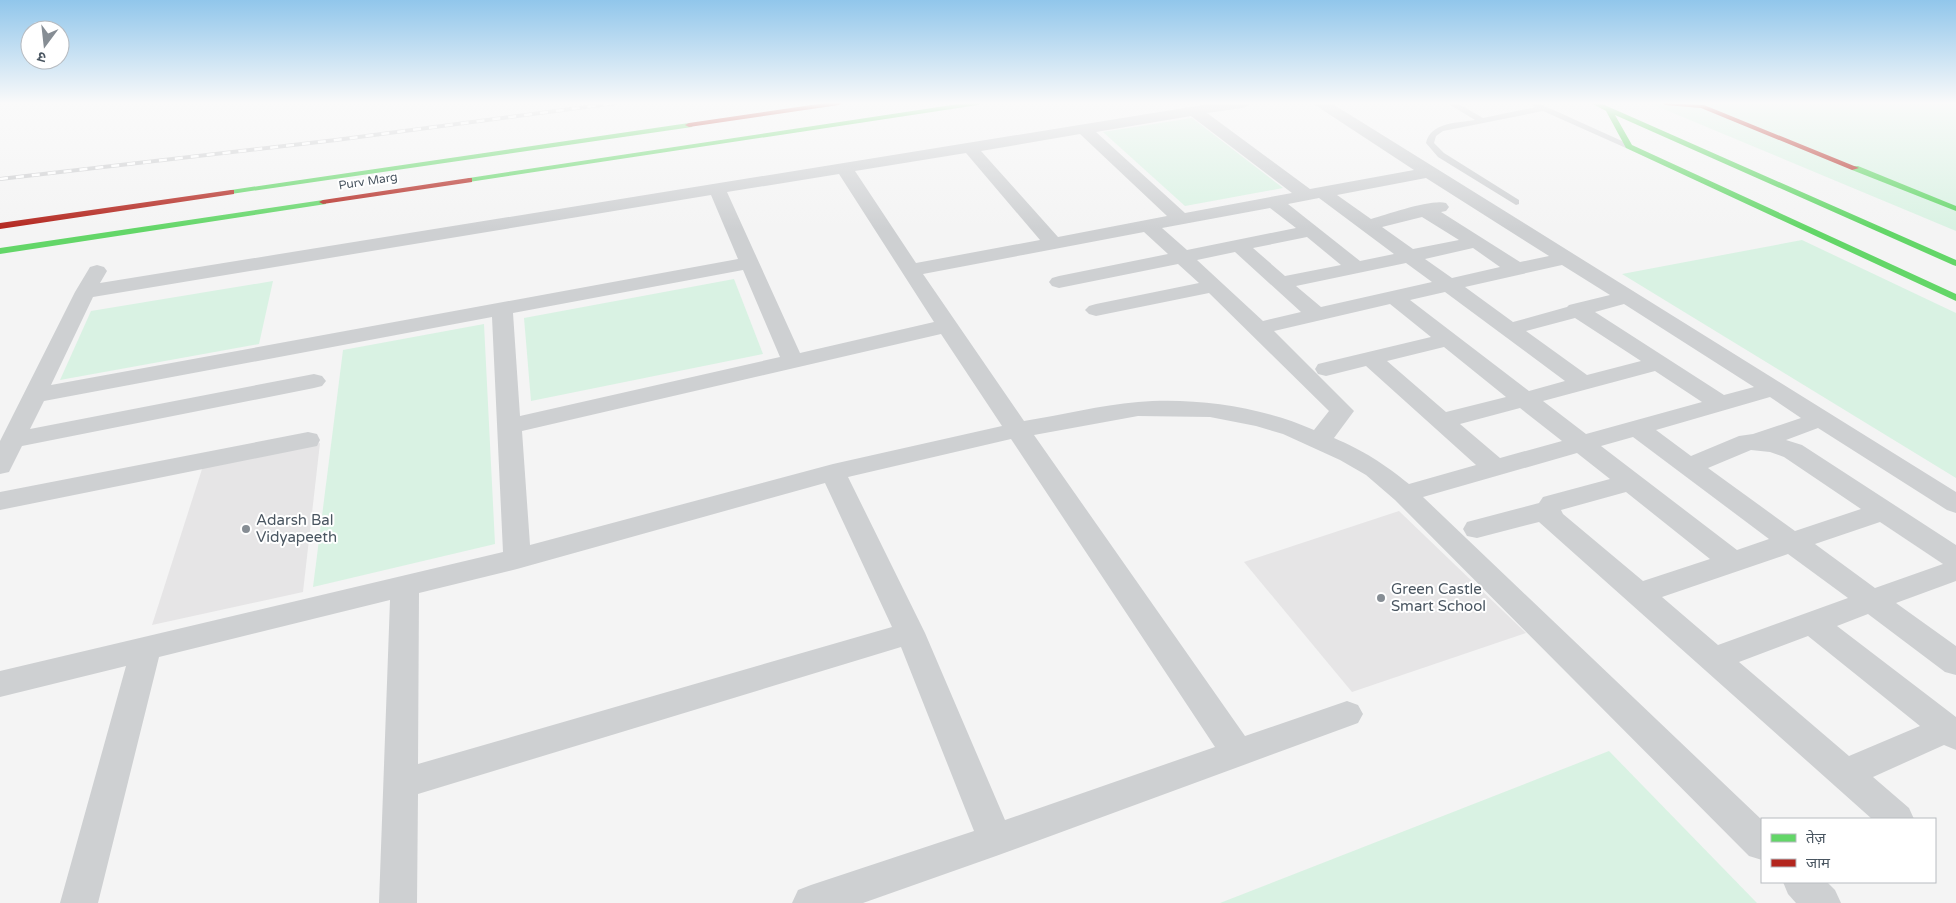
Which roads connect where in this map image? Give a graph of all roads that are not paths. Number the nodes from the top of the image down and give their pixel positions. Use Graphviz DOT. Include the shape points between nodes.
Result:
graph roads {
  1 [pos="552,145"];
  2 [pos="701,145"];
  3 [pos="987,145"];
  4 [pos="1101,145"];
  5 [pos="1243,145"];
  6 [pos="1387,145"];
  7 [pos="1432,145"];
  8 [pos="1689,145"];
  9 [pos="1798,145"];
  10 [pos="1629,146"];
  11 [pos="970,148"];
  12 [pos="844,168"];
  13 [pos="1429,172"];
  14 [pos="717,189"];
  15 [pos="1314,194"];
  16 [pos="1474,200"];
  17 [pos="1273,201"];
  18 [pos="1516,202"];
  19 [pos="1956,209"];
  20 [pos="1424,210"];
  21 [pos="1181,219"];
  22 [pos="1148,225"];
  23 [pos="1368,225"];
  24 [pos="0,226"];
  25 [pos="1312,231"];
  26 [pos="1476,242"];
  27 [pos="1053,243"];
  28 [pos="1240,246"];
  29 [pos="0,252"];
  30 [pos="1410,256"];
  31 [pos="1182,257"];
  32 [pos="1565,258"];
  33 [pos="748,263"];
  34 [pos="1956,263"];
  35 [pos="1357,268"];
  36 [pos="1516,269"];
  37 [pos="911,270"];
  38 [pos="97,271"];
  39 [pos="1059,282"];
  40 [pos="1282,283"];
  41 [pos="1447,285"];
  42 [pos="1213,286"];
  43 [pos="85,292"];
  44 [pos="1394,297"];
  45 [pos="1626,297"];
  46 [pos="1956,298"];
  47 [pos="502,308"];
  48 [pos="1576,309"];
  49 [pos="1096,310"];
  50 [pos="1316,314"];
  51 [pos="947,326"];
  52 [pos="1259,328"];
  53 [pos="1510,329"];
  54 [pos="1449,339"];
  55 [pos="1370,358"];
  56 [pos="792,361"];
  57 [pos="1660,363"];
  58 [pos="1326,369"];
  59 [pos="314,380"];
  60 [pos="1584,384"];
  61 [pos="1774,389"];
  62 [pos="36,395"];
  63 [pos="1526,399"];
  64 [pos="1721,404"];
  65 [pos="1821,419"];
  66 [pos="1442,421"];
  67 [pos="509,426"];
  68 [pos="1637,428"];
  69 [pos="1017,430"];
  70 [pos="13,440"];
  71 [pos="308,440"];
  72 [pos="1318,440"];
  73 [pos="1758,441"];
  74 [pos="1582,444"];
  75 [pos="0,466"];
  76 [pos="1689,466"];
  77 [pos="1495,468"];
  78 [pos="834,472"];
  79 [pos="1631,482"];
  80 [pos="1404,494"];
  81 [pos="0,501"];
  82 [pos="1956,504"];
  83 [pos="1548,510"];
  84 [pos="1884,511"];
  85 [pos="1478,529"];
  86 [pos="1792,542"];
  87 [pos="517,559"];
  88 [pos="1956,559"];
  89 [pos="1733,562"];
  90 [pos="1956,570"];
  91 [pos="405,587"];
  92 [pos="1640,594"];
  93 [pos="1872,601"];
  94 [pos="1812,623"];
  95 [pos="910,633"];
  96 [pos="146,649"];
  97 [pos="1714,659"];
  98 [pos="1956,663"];
  99 [pos="0,684"];
  100 [pos="1347,714"];
  101 [pos="1951,733"];
  102 [pos="1238,754"];
  103 [pos="1844,773"];
  104 [pos="400,784"];
  105 [pos="1896,818"];
  106 [pos="996,840"];
  107 [pos="1761,843"];
  108 [pos="1802,883"];
  109 [pos="79,903"];
  110 [pos="398,903"];
  111 [pos="811,903"];
  112 [pos="1822,903"];
  1 -- 24 [label="main road, Purv Marg"];
  2 -- 29 [label="main road, Purv Marg"];
  3 -- 11 [label="street"];
  4 -- 21 [label="street"];
  5 -- 15 [label="street"];
  6 -- 13 [label="street"];
  7 -- 18 [label="lane" via="1441,155"];
  8 -- 34 [label="main road"];
  9 -- 19 [label="main road"];
  10 -- 46 [label="main road"];
  11 -- 12 [label="street"];
  11 -- 27 [label="street"];
  12 -- 14 [label="street"];
  12 -- 37 [label="street"];
  13 -- 15 [label="street"];
  13 -- 16 [label="street"];
  14 -- 33 [label="street"];
  14 -- 43 [label="street"];
  15 -- 17 [label="street"];
  15 -- 23 [label="street"];
  16 -- 20 [label="street"];
  16 -- 32 [label="street"];
  17 -- 21 [label="street"];
  17 -- 25 [label="street"];
  20 -- 23 [label="street"];
  20 -- 26 [label="street"];
  21 -- 22 [label="street"];
  22 -- 27 [label="street"];
  22 -- 31 [label="street"];
  23 -- 30 [label="street"];
  25 -- 28 [label="street"];
  25 -- 35 [label="street"];
  26 -- 30 [label="street"];
  26 -- 36 [label="street"];
  27 -- 37 [label="street"];
  28 -- 31 [label="street"];
  28 -- 40 [label="street"];
  30 -- 35 [label="street"];
  30 -- 41 [label="street"];
  31 -- 39 [label="street"];
  31 -- 42 [label="street"];
  32 -- 36 [label="street"];
  32 -- 45 [label="street"];
  33 -- 47 [label="street"];
  33 -- 56 [label="street"];
  35 -- 40 [label="street"];
  36 -- 41 [label="street"];
  37 -- 51 [label="street"];
  38 -- 43 [label="street"];
  40 -- 50 [label="street"];
  41 -- 44 [label="street"];
  41 -- 53 [label="street"];
  42 -- 49 [label="street"];
  42 -- 52 [label="street"];
  43 -- 62 [label="street"];
  44 -- 50 [label="street"];
  44 -- 54 [label="street"];
  45 -- 48 [label="street"];
  45 -- 61 [label="street"];
  47 -- 62 [label="street"];
  47 -- 67 [label="street"];
  48 -- 53 [label="street"];
  48 -- 57 [label="street"];
  50 -- 52 [label="street"];
  51 -- 56 [label="street"];
  51 -- 69 [label="street"];
  52 -- 72 [label="street" via="1342,411"];
  53 -- 60 [label="street"];
  54 -- 55 [label="street"];
  54 -- 63 [label="street"];
  55 -- 58 [label="street"];
  55 -- 66 [label="street"];
  56 -- 67 [label="street"];
  57 -- 60 [label="street"];
  57 -- 64 [label="street"];
  59 -- 70 [label="street"];
  60 -- 63 [label="street"];
  61 -- 64 [label="street"];
  61 -- 65 [label="street"];
  62 -- 70 [label="street"];
  63 -- 66 [label="street"];
  63 -- 74 [label="street"];
  64 -- 68 [label="street"];
  65 -- 73 [label="street"];
  65 -- 82 [label="street"];
  66 -- 77 [label="street"];
  67 -- 87 [label="street"];
  68 -- 74 [label="street"];
  68 -- 76 [label="street"];
  69 -- 72 [label="street" via="1138,409 1180,408 1260,419"];
  69 -- 78 [label="street"];
  69 -- 102 [label="street"];
  70 -- 75 [label="street"];
  71 -- 81 [label="street"];
  72 -- 80 [label="street" via="1375,469"];
  73 -- 76 [label="street"];
  73 -- 84 [label="street" via="1793,451"];
  74 -- 77 [label="street"];
  74 -- 79 [label="street"];
  76 -- 86 [label="street"];
  77 -- 80 [label="street"];
  78 -- 87 [label="street"];
  78 -- 95 [label="street"];
  79 -- 83 [label="street" via="1552,503"];
  79 -- 89 [label="street"];
  80 -- 107 [label="street"];
  83 -- 85 [label="street"];
  83 -- 92 [label="street" via="1551,519"];
  84 -- 86 [label="street"];
  84 -- 88 [label="street"];
  86 -- 89 [label="street"];
  86 -- 93 [label="street"];
  87 -- 91 [label="street"];
  89 -- 92 [label="street"];
  90 -- 93 [label="street"];
  91 -- 96 [label="street"];
  91 -- 104 [label="street"];
  92 -- 97 [label="street"];
  93 -- 94 [label="street"];
  93 -- 98 [label="street"];
  94 -- 97 [label="street"];
  94 -- 101 [label="street"];
  95 -- 104 [label="street"];
  95 -- 106 [label="street"];
  96 -- 99 [label="street"];
  96 -- 109 [label="street"];
  97 -- 103 [label="street"];
  100 -- 102 [label="street"];
  101 -- 103 [label="street"];
  102 -- 106 [label="street"];
  103 -- 105 [label="street"];
  104 -- 110 [label="street"];
  106 -- 111 [label="street"];
  108 -- 112 [label="street"];
}
